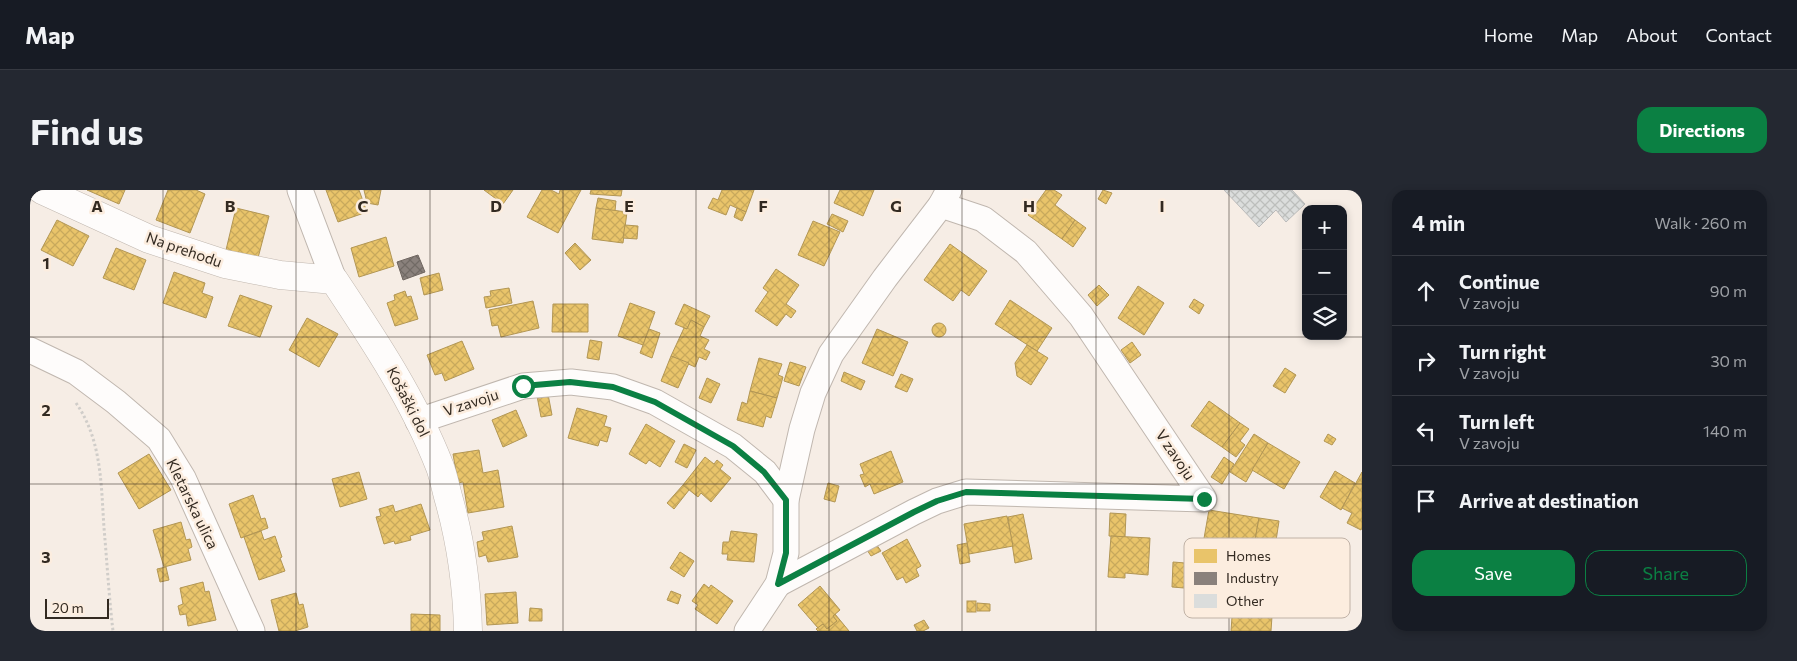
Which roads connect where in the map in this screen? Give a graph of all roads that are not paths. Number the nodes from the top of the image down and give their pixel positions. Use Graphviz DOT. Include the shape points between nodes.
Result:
graph roads {
  1 [pos="42,190"];
  2 [pos="300,190"];
  3 [pos="945,197"];
  4 [pos="334,280"];
  5 [pos="30,350"];
  6 [pos="418,420"];
  7 [pos="786,500"];
  8 [pos="778,584"];
  9 [pos="252,631"];
  10 [pos="468,631"];
  11 [pos="747,631"];
  1 -- 4 [label="street, Na prehodu" via="149,239 225,264 280,275"];
  2 -- 4 [label="street, Košaški dol"];
  3 -- 7 [label="street, V zavoju" via="831,354 813,393"];
  3 -- 8 [label="street, V zavoju" via="983,219 1026,252 1080,316 1204,499 966,492 914,512"];
  4 -- 6 [label="street, Košaški dol" via="382,352"];
  5 -- 9 [label="street, Kletarska ulica" via="76,372 159,439 183,478"];
  6 -- 7 [label="street, V zavoju" via="523,386 570,382 613,387 655,402 733,446 764,472"];
  6 -- 10 [label="street, Košaški dol" via="440,468 457,528 467,592"];
  7 -- 8 [label="street, V zavoju" via="786,553"];
  8 -- 11 [label="street, V zavoju"];
}
